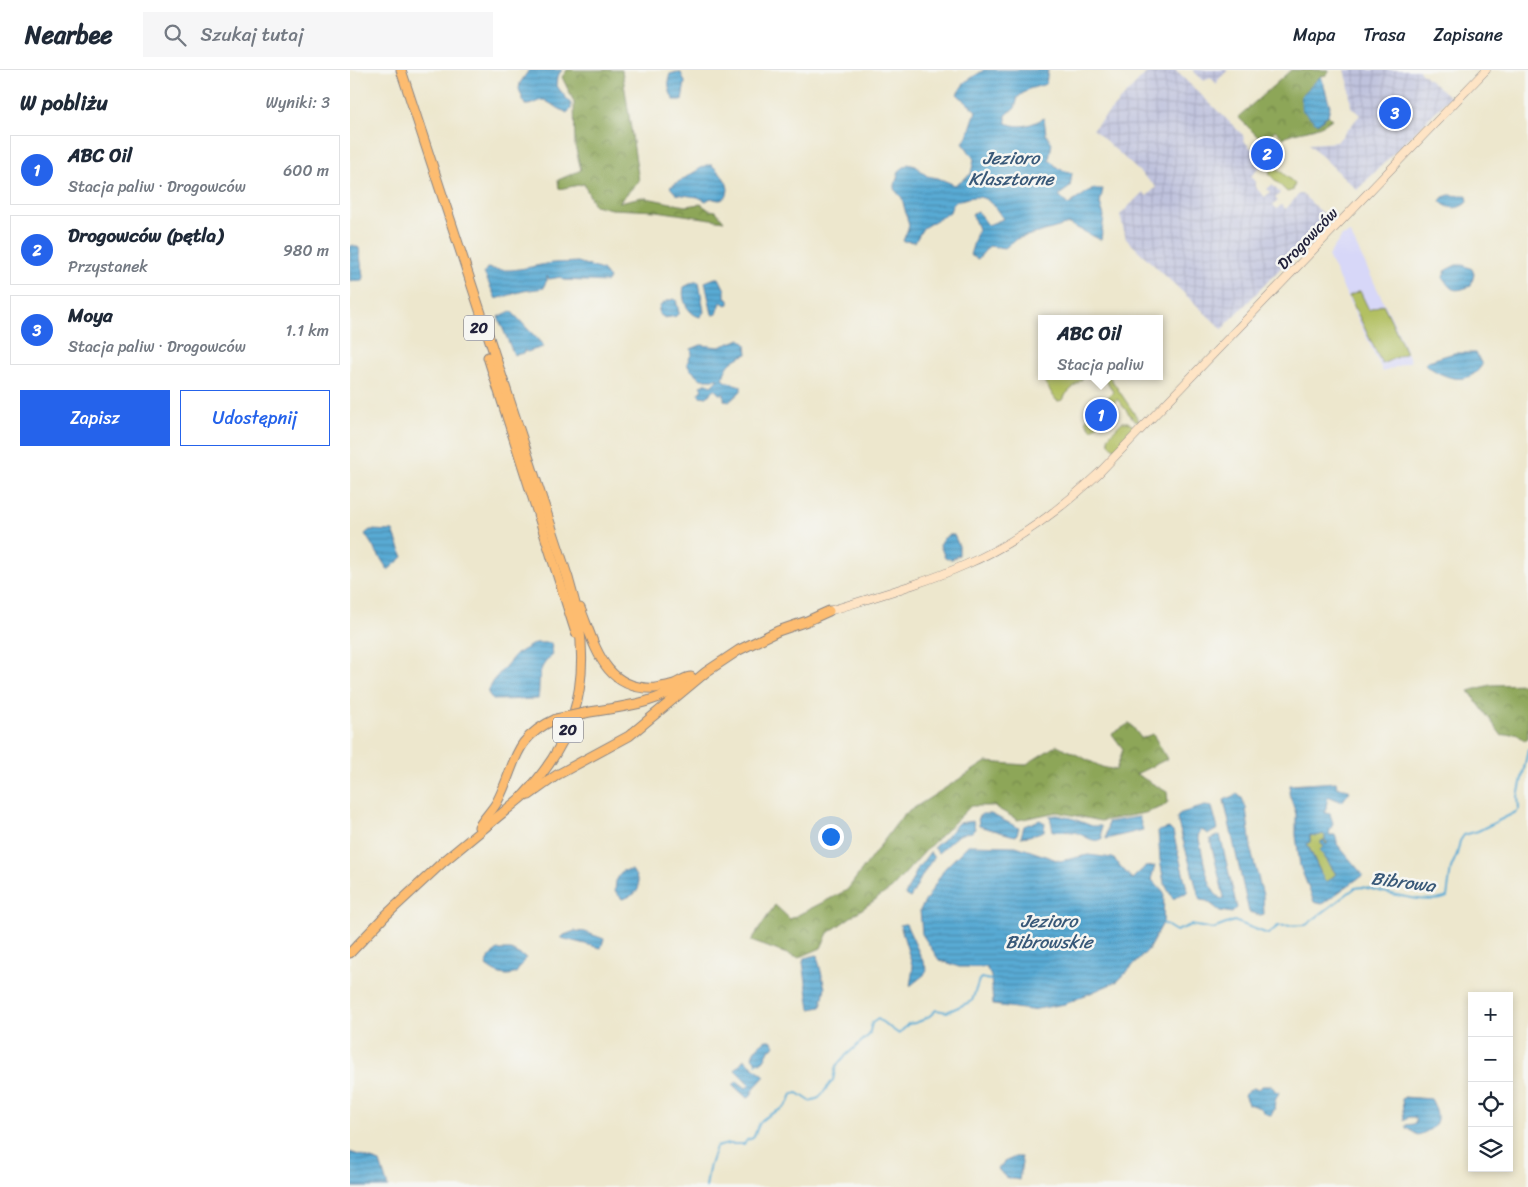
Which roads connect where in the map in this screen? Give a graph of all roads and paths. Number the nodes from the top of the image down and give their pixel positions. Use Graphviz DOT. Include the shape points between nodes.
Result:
graph roads {
  1 [pos="394,70"];
  2 [pos="401,70"];
  3 [pos="1486,70"];
  4 [pos="568,578"];
  5 [pos="828,611"];
  6 [pos="580,650"];
  7 [pos="691,677"];
  8 [pos="523,796"];
  9 [pos="478,833"];
  10 [pos="350,953"];
  1 -- 6 [label="main road, 20"];
  2 -- 4 [label="main road, 20"];
  3 -- 5 [label="main road, Drogowców" via="1146,424 1058,510 966,565"];
  4 -- 6 [label="main road, 20" via="579,621"];
  4 -- 7 [label="main road" via="597,654 613,673 630,684 653,688"];
  5 -- 7 [label="main road" via="801,617 756,636"];
  5 -- 8 [label="main road" via="739,650 706,672 629,736 557,775 530,795"];
  6 -- 8 [label="main road, 20" via="577,702 570,724 550,764"];
  7 -- 9 [label="main road, bridge" via="676,690 660,697 556,719 530,734 520,746 496,802"];
  8 -- 9 [label="main road, 20"];
  9 -- 10 [label="main road, 20" via="412,891"];
}
